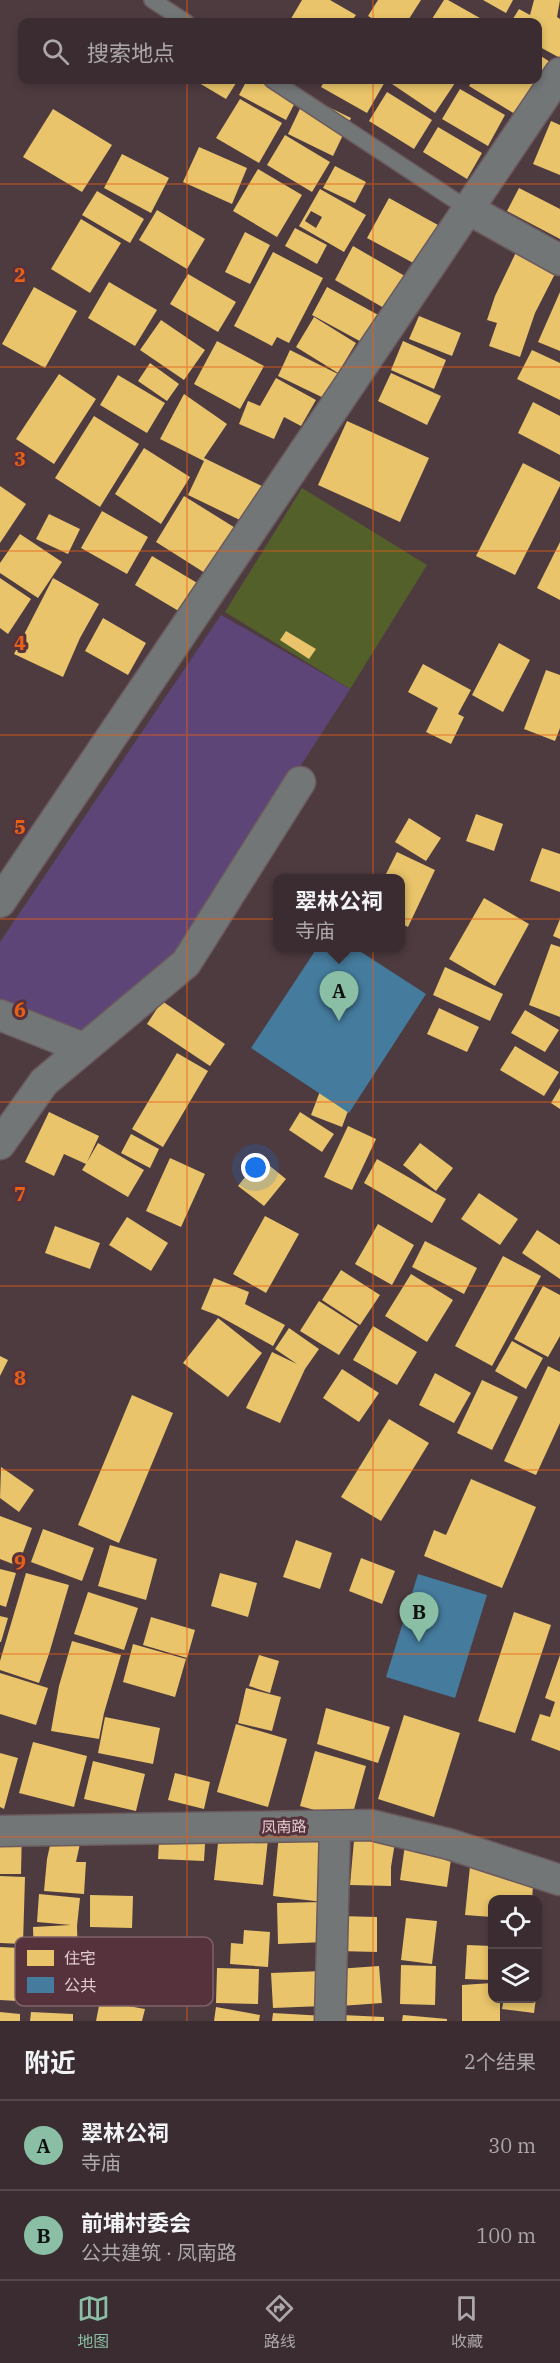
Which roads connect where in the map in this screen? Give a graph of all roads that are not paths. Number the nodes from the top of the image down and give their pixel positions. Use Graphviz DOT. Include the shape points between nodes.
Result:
graph roads {
  1 [pos="152,0"];
  2 [pos="180,18"];
  3 [pos="560,73"];
  4 [pos="278,84"];
  5 [pos="468,209"];
  6 [pos="560,260"];
  7 [pos="300,782"];
  8 [pos="0,902"];
  9 [pos="0,1015"];
  10 [pos="83,1048"];
  11 [pos="0,1144"];
  12 [pos="335,1826"];
  13 [pos="0,1831"];
  14 [pos="560,1880"];
  15 [pos="330,2021"];
  1 -- 2 [label="lane"];
  3 -- 5 [label="street"];
  4 -- 5 [label="lane"];
  5 -- 6 [label="street"];
  5 -- 8 [label="street"];
  7 -- 10 [label="street" via="186,963"];
  9 -- 10 [label="street"];
  10 -- 11 [label="street" via="44,1082"];
  12 -- 13 [label="street, 凤南路"];
  12 -- 14 [label="street, 凤南路" via="371,1825 449,1844"];
  12 -- 15 [label="street"];
}
